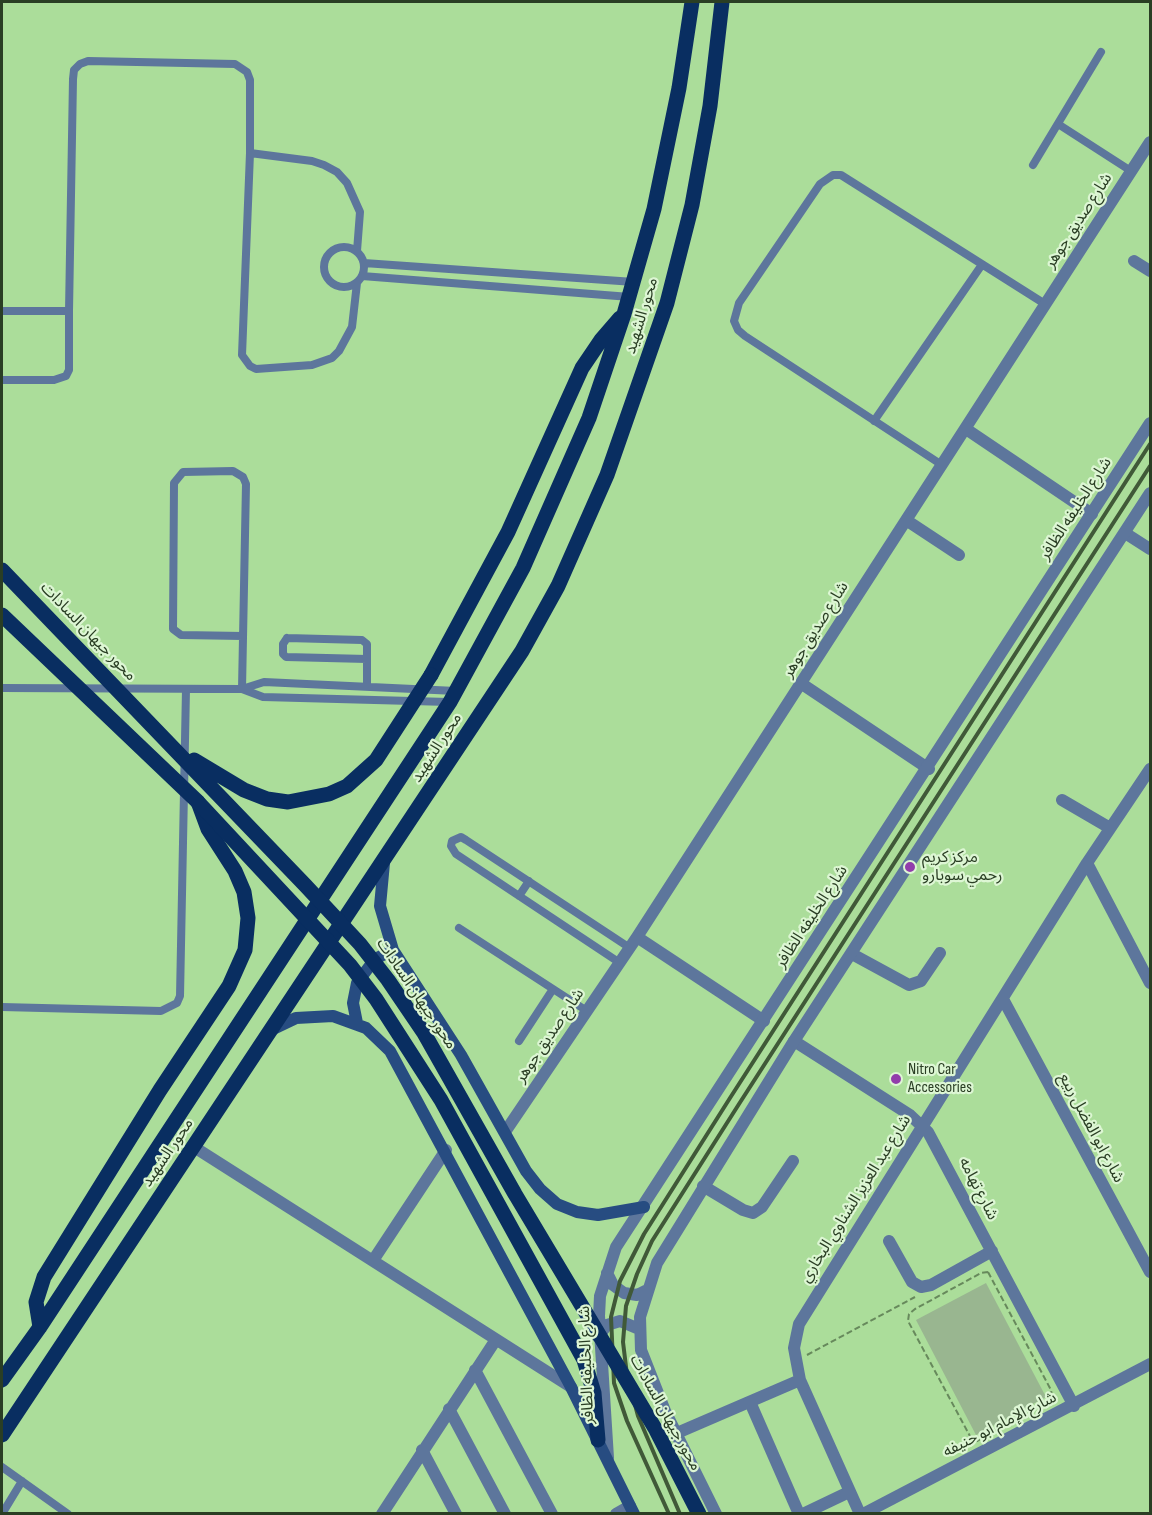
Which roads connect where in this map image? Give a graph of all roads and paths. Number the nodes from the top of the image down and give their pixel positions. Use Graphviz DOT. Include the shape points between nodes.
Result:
graph roads {
  1 [pos="692,2"];
  2 [pos="722,2"];
  3 [pos="1101,52"];
  4 [pos="1058,124"];
  5 [pos="1150,142"];
  6 [pos="250,153"];
  7 [pos="1033,165"];
  8 [pos="1131,171"];
  9 [pos="357,252"];
  10 [pos="1134,261"];
  11 [pos="364,263"];
  12 [pos="981,266"];
  13 [pos="1150,271"];
  14 [pos="359,280"];
  15 [pos="632,290"];
  16 [pos="1045,304"];
  17 [pos="2,311"];
  18 [pos="69,311"];
  19 [pos="624,314"];
  20 [pos="2,380"];
  21 [pos="874,421"];
  22 [pos="1150,423"];
  23 [pos="966,429"];
  24 [pos="942,465"];
  25 [pos="1150,493"];
  26 [pos="1092,514"];
  27 [pos="906,520"];
  28 [pos="1125,533"];
  29 [pos="1150,549"];
  30 [pos="959,555"];
  31 [pos="2,570"];
  32 [pos="2,615"];
  33 [pos="243,636"];
  34 [pos="367,659"];
  35 [pos="802,684"];
  36 [pos="367,687"];
  37 [pos="2,688"];
  38 [pos="186,689"];
  39 [pos="242,689"];
  40 [pos="453,697"];
  41 [pos="174,747"];
  42 [pos="929,769"];
  43 [pos="1150,769"];
  44 [pos="1062,800"];
  45 [pos="198,802"];
  46 [pos="1110,828"];
  47 [pos="384,861"];
  48 [pos="1087,863"];
  49 [pos="529,881"];
  50 [pos="519,896"];
  51 [pos="459,928"];
  52 [pos="633,942"];
  53 [pos="393,950"];
  54 [pos="940,953"];
  55 [pos="852,954"];
  56 [pos="620,963"];
  57 [pos="1150,983"];
  58 [pos="553,989"];
  59 [pos="1003,999"];
  60 [pos="2,1007"];
  61 [pos="587,1011"];
  62 [pos="764,1021"];
  63 [pos="357,1023"];
  64 [pos="273,1029"];
  65 [pos="519,1041"];
  66 [pos="795,1041"];
  67 [pos="922,1125"];
  68 [pos="505,1132"];
  69 [pos="194,1147"];
  70 [pos="446,1150"];
  71 [pos="793,1161"];
  72 [pos="703,1186"];
  73 [pos="644,1207"];
  74 [pos="889,1241"];
  75 [pos="992,1251"];
  76 [pos="374,1259"];
  77 [pos="988,1272"];
  78 [pos="1150,1272"];
  79 [pos="607,1273"];
  80 [pos="926,1287"];
  81 [pos="647,1290"];
  82 [pos="40,1328"];
  83 [pos="639,1329"];
  84 [pos="598,1337"];
  85 [pos="495,1341"];
  86 [pos="795,1361"];
  87 [pos="1150,1364"];
  88 [pos="475,1370"];
  89 [pos="2,1380"];
  90 [pos="800,1380"];
  91 [pos="571,1387"];
  92 [pos="750,1401"];
  93 [pos="1074,1406"];
  94 [pos="449,1409"];
  95 [pos="676,1433"];
  96 [pos="2,1435"];
  97 [pos="598,1440"];
  98 [pos="422,1450"];
  99 [pos="608,1458"];
  100 [pos="2,1467"];
  101 [pos="22,1481"];
  102 [pos="849,1492"];
  103 [pos="632,1510"];
  104 [pos="818,1510"];
  105 [pos="2,1514"];
  106 [pos="68,1514"];
  107 [pos="382,1514"];
  108 [pos="456,1514"];
  109 [pos="505,1514"];
  110 [pos="552,1514"];
  111 [pos="616,1514"];
  112 [pos="699,1514"];
  113 [pos="716,1514"];
  114 [pos="801,1514"];
  115 [pos="861,1514"];
  1 -- 15 [label="main road, محور الشهيد" via="654,209"];
  2 -- 47 [label="main road, محور الشهيد" via="710,106 692,205 667,303 607,475 562,577 522,651"];
  3 -- 4 [label="lane"];
  4 -- 7 [label="lane"];
  4 -- 8 [label="lane"];
  5 -- 8 [label="street, شارع صديق جوهر"];
  6 -- 9 [label="lane" via="312,161 336,172 347,183 360,212"];
  6 -- 14 [label="lane" via="242,355 245,362 256,369 312,365 332,358 352,327"];
  6 -- 18 [label="lane" via="250,80 242,67 88,61 80,64 73,79"];
  8 -- 16 [label="street, شارع صديق جوهر"];
  9 -- 11 [label="lane"];
  9 -- 14 [label="lane" via="340,247 332,251 324,266 331,283 339,287"];
  10 -- 13 [label="street"];
  11 -- 14 [label="lane"];
  11 -- 15 [label="lane"];
  12 -- 16 [label="lane"];
  12 -- 21 [label="lane"];
  12 -- 21 [label="lane" via="841,176 833,175 820,184 739,303 734,321 746,336"];
  14 -- 15 [label="lane"];
  15 -- 19 [label="main road, محور الشهيد"];
  16 -- 23 [label="street, شارع صديق جوهر"];
  17 -- 18 [label="lane"];
  18 -- 20 [label="lane" via="66,376 54,380"];
  19 -- 40 [label="main road, محور الشهيد" via="551,509"];
  19 -- 41 [label="main road, bridge" via="582,368 508,532 432,675 363,774 347,786 310,800 288,802 244,790"];
  21 -- 24 [label="lane"];
  22 -- 26 [label="street, شارع الخليفه الظافر"];
  23 -- 24 [label="street, شارع صديق جوهر"];
  23 -- 26 [label="street"];
  24 -- 27 [label="street, شارع صديق جوهر"];
  25 -- 28 [label="street"];
  26 -- 42 [label="street, شارع الخليفه الظافر"];
  27 -- 30 [label="street"];
  27 -- 35 [label="street, شارع صديق جوهر"];
  28 -- 29 [label="street"];
  28 -- 55 [label="street"];
  31 -- 41 [label="main road, محور جيهان السادات, bridge"];
  32 -- 45 [label="main road, bridge"];
  33 -- 33 [label="lane" via="181,635 173,629 174,483 183,472 233,471 246,484"];
  33 -- 39 [label="lane"];
  34 -- 34 [label="lane" via="367,644 362,640 290,638 283,644 286,657"];
  34 -- 36 [label="lane"];
  35 -- 42 [label="street"];
  35 -- 52 [label="street, شارع صديق جوهر"];
  36 -- 39 [label="lane" via="264,682"];
  36 -- 40 [label="lane"];
  37 -- 38 [label="lane"];
  38 -- 39 [label="lane"];
  38 -- 60 [label="lane" via="177,1003 161,1011"];
  39 -- 40 [label="lane" via="263,697"];
  40 -- 82 [label="main road, محور الشهيد"];
  41 -- 112 [label="main road, محور جيهان السادات, bridge" via="360,944 388,980 424,1033 656,1430"];
  42 -- 62 [label="street, شارع الخليفه الظافر"];
  43 -- 46 [label="street, شارع عبد العزيز الشناوي البخاري"];
  44 -- 46 [label="street"];
  45 -- 82 [label="main road" via="208,829 240,881 249,918 245,950 239,969 44,1277 36,1302"];
  45 -- 97 [label="main road, bridge" via="350,965 409,1047 584,1360 594,1394"];
  46 -- 48 [label="street, شارع عبد العزيز الشناوي البخاري"];
  47 -- 53 [label="main road" via="380,906"];
  47 -- 64 [label="main road, محور الشهيد"];
  48 -- 57 [label="street"];
  48 -- 59 [label="street, شارع عبد العزيز الشناوي البخاري"];
  49 -- 50 [label="lane"];
  49 -- 50 [label="lane" via="461,837 452,841 456,854"];
  49 -- 52 [label="lane"];
  50 -- 56 [label="lane"];
  51 -- 58 [label="lane"];
  52 -- 56 [label="street, شارع صديق جوهر"];
  52 -- 62 [label="street"];
  53 -- 63 [label="main road" via="375,959 357,983 353,1003"];
  53 -- 68 [label="main road" via="438,1017"];
  54 -- 55 [label="street" via="921,981 909,985"];
  55 -- 66 [label="street"];
  56 -- 61 [label="street, شارع صديق جوهر"];
  58 -- 61 [label="lane"];
  58 -- 65 [label="lane"];
  59 -- 67 [label="street, شارع عبد العزيز الشناوي البخاري"];
  59 -- 78 [label="street, شارع ابو الفضل ربيع"];
  61 -- 68 [label="street, شارع صديق جوهر"];
  62 -- 73 [label="street, شارع الخليفه الظافر"];
  63 -- 64 [label="main road" via="320,1015 296,1018"];
  63 -- 70 [label="main road" via="390,1051"];
  64 -- 69 [label="main road, محور الشهيد"];
  66 -- 67 [label="street, شارع تهامه"];
  66 -- 72 [label="street"];
  67 -- 75 [label="street, شارع تهامه" via="935,1141"];
  67 -- 86 [label="street, شارع عبد العزيز الشناوي البخاري" via="802,1318 795,1336"];
  68 -- 73 [label="main road" via="526,1171 557,1204 598,1215"];
  69 -- 76 [label="street"];
  69 -- 96 [label="main road, محور الشهيد"];
  70 -- 76 [label="street"];
  70 -- 91 [label="main road"];
  71 -- 72 [label="street" via="762,1207 753,1212"];
  72 -- 81 [label="street" via="657,1263"];
  73 -- 79 [label="street, شارع الخليفه الظافر" via="616,1247"];
  74 -- 80 [label="street" via="912,1282"];
  75 -- 80 [label="street"];
  75 -- 93 [label="street, شارع تهامه"];
  76 -- 85 [label="street"];
  77 -- 77 [label="path" via="1052,1397 977,1441 971,1438 908,1321 915,1309"];
  79 -- 81 [label="street" via="613,1285 624,1293"];
  79 -- 84 [label="street, شارع الخليفه الظافر" via="600,1296"];
  80 -- 86 [label="path" via="909,1302"];
  81 -- 83 [label="street"];
  82 -- 89 [label="main road, محور الشهيد"];
  83 -- 84 [label="street" via="620,1321 607,1326"];
  83 -- 95 [label="street" via="647,1368"];
  84 -- 99 [label="street, شارع الخليفه الظافر"];
  85 -- 88 [label="street"];
  85 -- 91 [label="street"];
  86 -- 90 [label="street, شارع عبد العزيز الشناوي البخاري"];
  87 -- 93 [label="street, شارع الإمام ابو حنيفه"];
  88 -- 94 [label="street"];
  88 -- 110 [label="street"];
  90 -- 92 [label="street"];
  90 -- 102 [label="street, شارع عبد العزيز الشناوي البخاري"];
  91 -- 97 [label="main road"];
  92 -- 95 [label="street"];
  92 -- 114 [label="street"];
  93 -- 115 [label="street, شارع الإمام ابو حنيفه"];
  94 -- 98 [label="street"];
  94 -- 109 [label="street"];
  95 -- 113 [label="street"];
  97 -- 99 [label="main road"];
  98 -- 107 [label="street"];
  98 -- 108 [label="street"];
  99 -- 103 [label="main road"];
  100 -- 101 [label="lane"];
  101 -- 105 [label="lane"];
  101 -- 106 [label="lane"];
  102 -- 104 [label="street"];
  102 -- 115 [label="street, شارع عبد العزيز الشناوي البخاري"];
  103 -- 111 [label="street"];
  104 -- 114 [label="street"];
}
